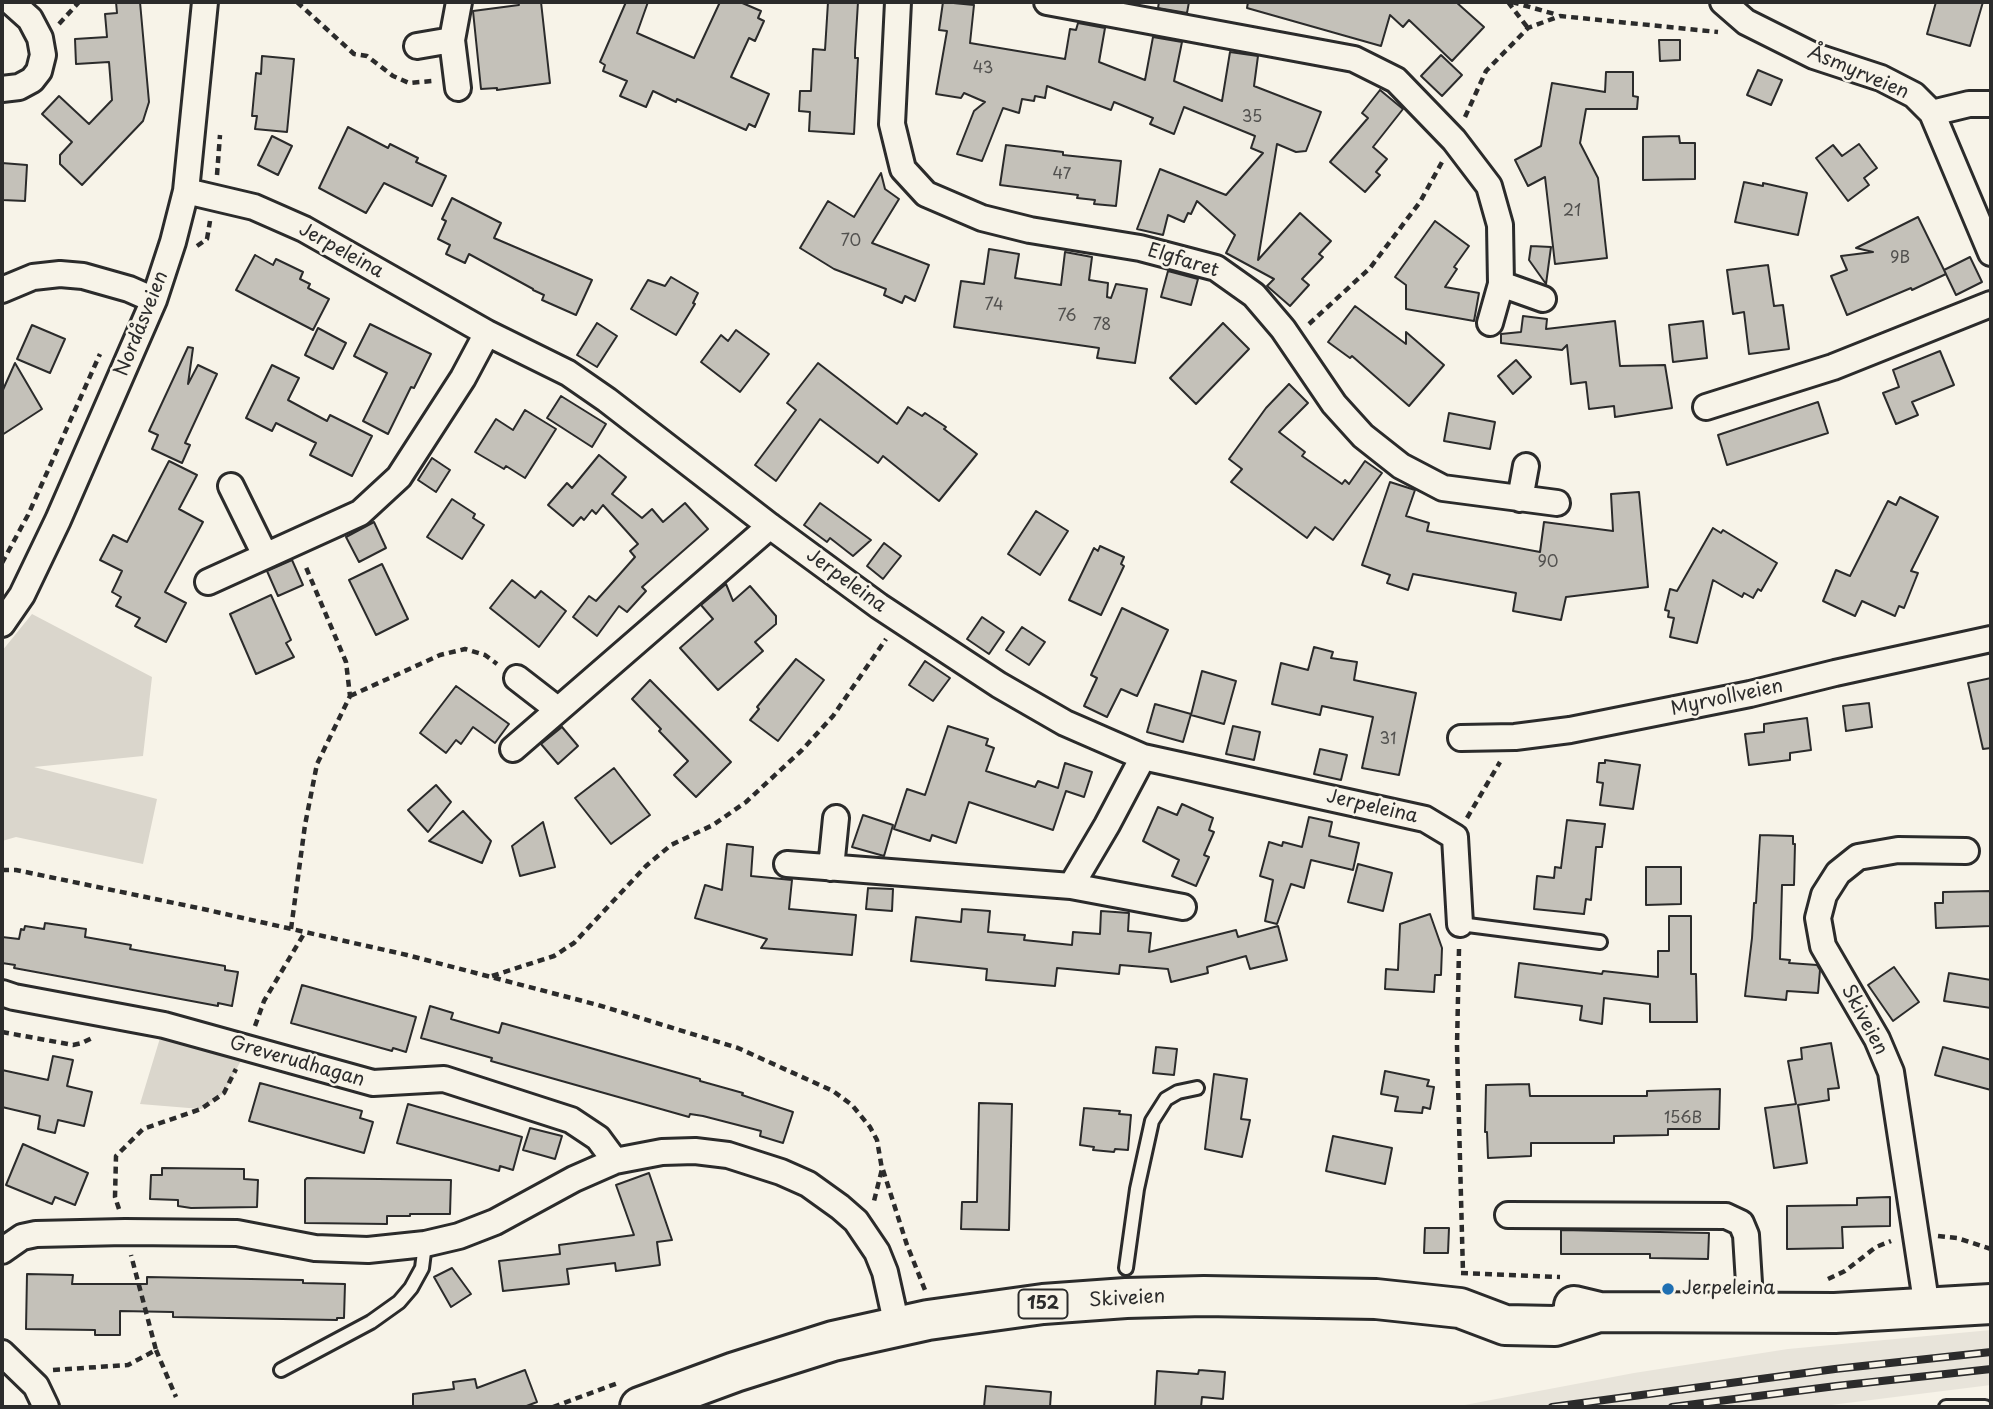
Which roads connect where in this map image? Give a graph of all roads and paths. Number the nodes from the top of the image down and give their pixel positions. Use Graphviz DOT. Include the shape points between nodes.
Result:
graph roads {
  1 [pos="11,2"];
  2 [pos="205,2"];
  3 [pos="297,2"];
  4 [pos="459,2"];
  5 [pos="898,2"];
  6 [pos="1047,2"];
  7 [pos="1510,2"];
  8 [pos="1723,2"];
  9 [pos="1560,16"];
  10 [pos="1746,22"];
  11 [pos="1528,28"];
  12 [pos="452,40"];
  13 [pos="417,46"];
  14 [pos="458,88"];
  15 [pos="2,89"];
  16 [pos="1991,104"];
  17 [pos="1932,113"];
  18 [pos="1454,140"];
  19 [pos="186,191"];
  20 [pos="1991,253"];
  21 [pos="1501,284"];
  22 [pos="2,290"];
  23 [pos="1543,299"];
  24 [pos="154,300"];
  25 [pos="1991,304"];
  26 [pos="1490,324"];
  27 [pos="487,333"];
  28 [pos="1290,341"];
  29 [pos="101,352"];
  30 [pos="1706,407"];
  31 [pos="1526,466"];
  32 [pos="230,486"];
  33 [pos="1520,499"];
  34 [pos="1557,503"];
  35 [pos="770,526"];
  36 [pos="295,542"];
  37 [pos="265,555"];
  38 [pos="2,563"];
  39 [pos="208,582"];
  40 [pos="899,619"];
  41 [pos="2,624"];
  42 [pos="1991,639"];
  43 [pos="517,678"];
  44 [pos="350,696"];
  45 [pos="557,709"];
  46 [pos="1514,737"];
  47 [pos="1461,738"];
  48 [pos="513,749"];
  49 [pos="1143,757"];
  50 [pos="836,818"];
  51 [pos="1455,837"];
  52 [pos="1966,851"];
  53 [pos="787,864"];
  54 [pos="831,868"];
  55 [pos="2,870"];
  56 [pos="1070,886"];
  57 [pos="1183,907"];
  58 [pos="1460,924"];
  59 [pos="291,929"];
  60 [pos="305,932"];
  61 [pos="1600,942"];
  62 [pos="492,977"];
  63 [pos="2,993"];
  64 [pos="104,1013"];
  65 [pos="2,1032"];
  66 [pos="247,1049"];
  67 [pos="1197,1088"];
  68 [pos="615,1161"];
  69 [pos="882,1169"];
  70 [pos="1508,1215"];
  71 [pos="860,1227"];
  72 [pos="125,1232"];
  73 [pos="1917,1237"];
  74 [pos="425,1244"];
  75 [pos="4,1245"];
  76 [pos="1991,1250"];
  77 [pos="1126,1268"];
  78 [pos="1449,1272"];
  79 [pos="1571,1278"];
  80 [pos="1818,1282"];
  81 [pos="1749,1283"];
  82 [pos="925,1290"];
  83 [pos="1462,1291"];
  84 [pos="1991,1304"];
  85 [pos="1927,1308"];
  86 [pos="897,1326"];
  87 [pos="156,1350"];
  88 [pos="2,1353"];
  89 [pos="281,1370"];
  90 [pos="21,1372"];
  91 [pos="176,1397"];
  92 [pos="46,1407"];
  93 [pos="640,1407"];
  94 [pos="1945,1407"];
  95 [pos="1985,1407"];
  1 -- 15 [label="street" via="30,19 43,55 32,80"];
  2 -- 19 [label="street, Nordåsveien"];
  3 -- 14 [label="path" via="354,54 367,56 393,76 410,83 438,81 453,96"];
  4 -- 12 [label="street"];
  5 -- 28 [label="street, Elgfaret" via="892,124 904,169 926,194 982,218 1140,248 1216,268 1254,295"];
  6 -- 18 [label="street" via="1354,59 1396,80"];
  7 -- 9 [label="path"];
  7 -- 11 [label="path"];
  8 -- 10 [label="street, Åsmyrveien"];
  9 -- 10 [label="path" via="1726,33"];
  9 -- 11 [label="path"];
  10 -- 17 [label="street, Åsmyrveien" via="1814,56 1881,78 1914,95"];
  11 -- 18 [label="path" via="1486,71"];
  12 -- 13 [label="street"];
  12 -- 14 [label="street"];
  16 -- 17 [label="street"];
  17 -- 20 [label="street, Åsmyrveien"];
  18 -- 21 [label="street" via="1489,186 1500,225"];
  18 -- 28 [label="path" via="1420,202 1370,268"];
  19 -- 24 [label="street, Nordåsveien"];
  19 -- 27 [label="street, Jerpeleina" via="254,207 304,229"];
  21 -- 23 [label="street"];
  21 -- 26 [label="street"];
  22 -- 24 [label="street" via="60,274 83,276"];
  24 -- 41 [label="street, Nordåsveien" via="58,520 22,595"];
  25 -- 30 [label="street" via="1833,367"];
  27 -- 35 [label="street, Jerpeleina" via="578,380"];
  27 -- 36 [label="street" via="463,379 399,477 360,513"];
  28 -- 33 [label="street, Elgfaret" via="1334,404 1363,436 1401,466 1443,488"];
  29 -- 38 [label="path"];
  31 -- 33 [label="street"];
  32 -- 37 [label="street"];
  33 -- 34 [label="street, Elgfaret"];
  35 -- 40 [label="street, Jerpeleina"];
  35 -- 45 [label="street"];
  36 -- 37 [label="street"];
  36 -- 44 [label="path" via="346,662"];
  37 -- 39 [label="street"];
  40 -- 49 [label="street, Jerpeleina" via="1054,717"];
  40 -- 62 [label="path" via="833,716 746,802 713,825 671,845 574,943 554,956"];
  42 -- 46 [label="street, Myrvollveien" via="1750,694"];
  43 -- 44 [label="path" via="485,655 465,649 440,655"];
  43 -- 45 [label="street"];
  44 -- 59 [label="path" via="317,764"];
  45 -- 48 [label="street"];
  46 -- 47 [label="street, Myrvollveien"];
  46 -- 51 [label="path"];
  49 -- 51 [label="street, Jerpeleina" via="1425,819"];
  49 -- 56 [label="street"];
  50 -- 54 [label="street"];
  51 -- 58 [label="street"];
  52 -- 73 [label="street, Skiveien" via="1898,850 1858,857 1838,873 1824,895 1818,918 1823,946 1891,1072"];
  53 -- 54 [label="street"];
  54 -- 56 [label="street"];
  55 -- 59 [label="path"];
  56 -- 57 [label="street"];
  58 -- 61 [label="lane"];
  58 -- 83 [label="path" via="1457,1046"];
  59 -- 60 [label="path"];
  60 -- 62 [label="path"];
  60 -- 66 [label="path" via="264,1001"];
  62 -- 69 [label="path" via="725,1044 811,1080 852,1105 870,1127"];
  63 -- 64 [label="street, Greverudhagan"];
  64 -- 65 [label="path" via="97,1033 82,1044"];
  64 -- 66 [label="street, Greverudhagan"];
  66 -- 68 [label="street, Greverudhagan" via="373,1083 444,1079 571,1120 598,1138"];
  66 -- 72 [label="path" via="224,1093 201,1110 143,1129 116,1156 116,1197"];
  67 -- 77 [label="lane" via="1166,1099 1152,1121"];
  68 -- 71 [label="street" via="662,1152 728,1155 808,1184"];
  68 -- 74 [label="street" via="495,1222"];
  69 -- 71 [label="path" via="873,1205"];
  69 -- 82 [label="path"];
  70 -- 81 [label="street" via="1726,1216 1741,1223 1746,1234"];
  71 -- 86 [label="street" via="885,1272"];
  72 -- 74 [label="street" via="237,1233 368,1250"];
  72 -- 75 [label="street" via="36,1234"];
  72 -- 87 [label="path"];
  73 -- 76 [label="path" via="1957,1238"];
  73 -- 80 [label="path" via="1882,1244 1836,1276"];
  73 -- 85 [label="street, Skiveien"];
  74 -- 89 [label="lane" via="422,1268 399,1302"];
  78 -- 83 [label="path"];
  79 -- 83 [label="path"];
  83 -- 85 [label="main road, Skiveien / 152" via="1505,1325 1555,1326 1599,1312"];
  83 -- 86 [label="main road, Skiveien / 152" via="1376,1299 1126,1298 1003,1308"];
  84 -- 85 [label="main road, Skiveien / 152"];
  86 -- 93 [label="main road, Skiveien / 152" via="778,1357"];
  87 -- 90 [label="path" via="128,1365"];
  87 -- 91 [label="path"];
  88 -- 90 [label="street"];
  90 -- 92 [label="street" via="36,1385"];
  94 -- 95 [label="lane"];
}
